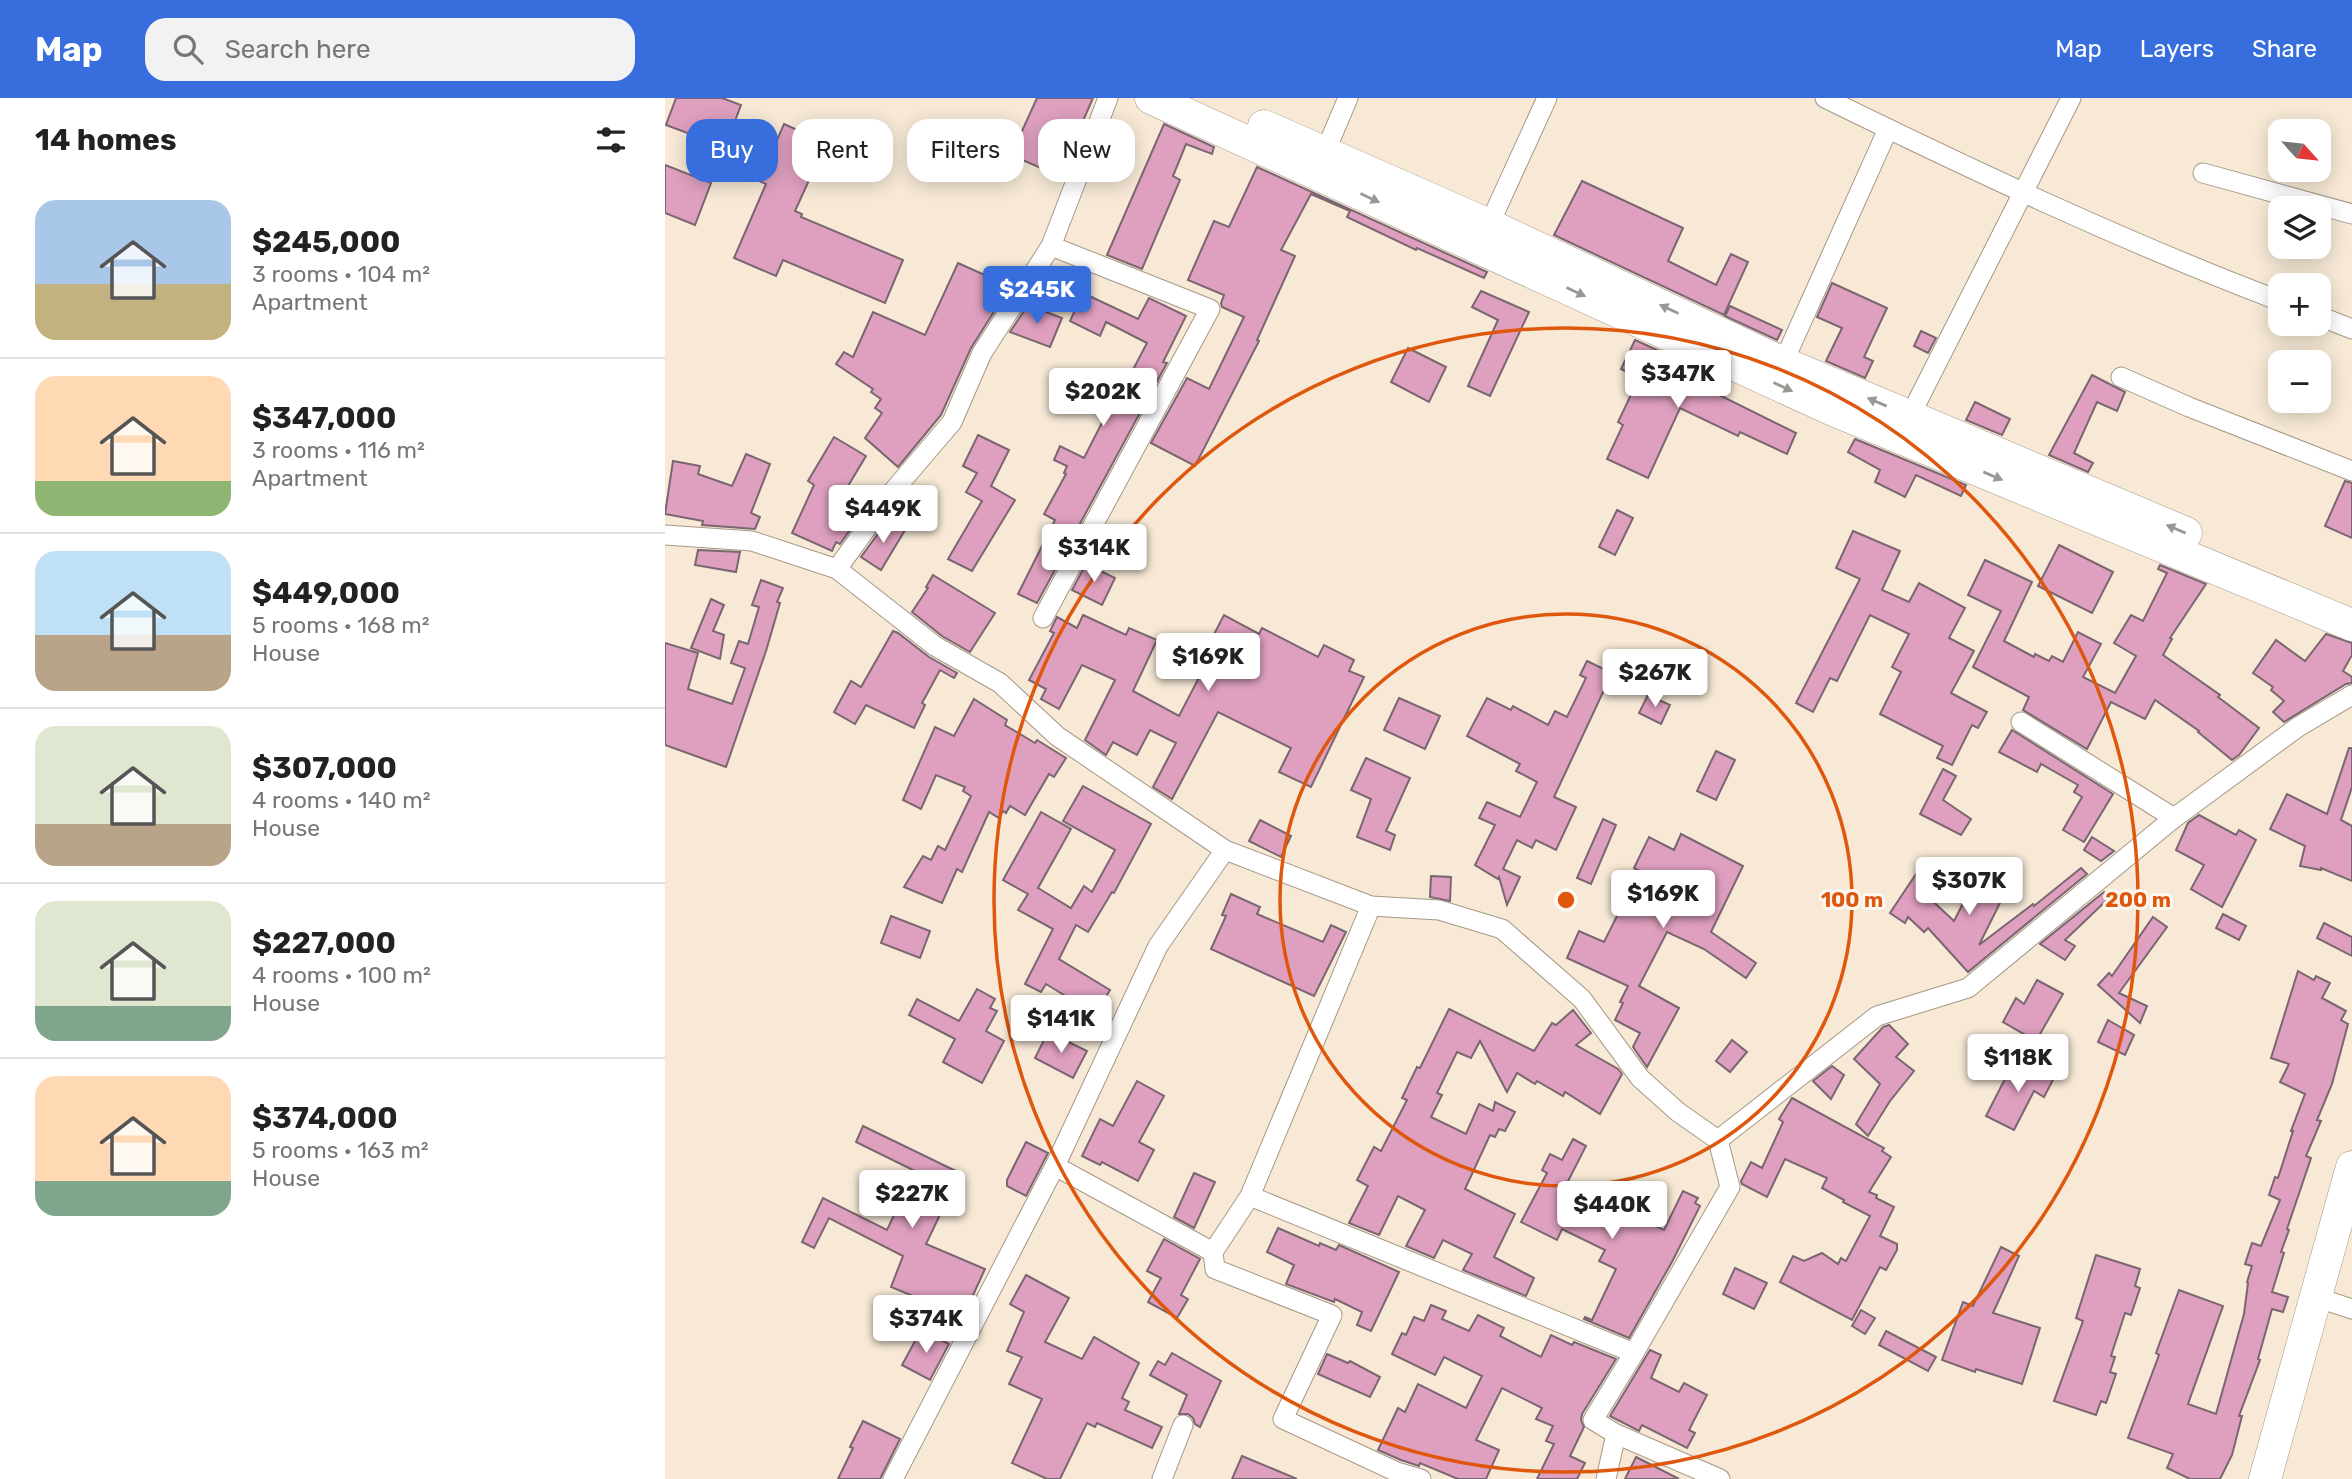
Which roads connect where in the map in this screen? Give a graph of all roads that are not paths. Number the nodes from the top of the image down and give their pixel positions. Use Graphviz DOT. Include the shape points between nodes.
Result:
graph roads {
  1 [pos="1108,98"];
  2 [pos="1151,98"];
  3 [pos="1199,98"];
  4 [pos="1348,98"];
  5 [pos="1547,98"];
  6 [pos="1825,98"];
  7 [pos="2071,98"];
  8 [pos="1888,129"];
  9 [pos="1325,152"];
  10 [pos="2203,173"];
  11 [pos="2024,192"];
  12 [pos="2352,214"];
  13 [pos="1489,225"];
  14 [pos="1051,246"];
  15 [pos="2268,297"];
  16 [pos="2331,321"];
  17 [pos="2352,329"];
  18 [pos="1783,363"];
  19 [pos="2122,377"];
  20 [pos="1910,416"];
  21 [pos="2352,471"];
  22 [pos="665,535"];
  23 [pos="837,569"];
  24 [pos="2352,603"];
  25 [pos="1043,618"];
  26 [pos="2352,625"];
  27 [pos="2352,695"];
  28 [pos="2021,722"];
  29 [pos="2174,818"];
  30 [pos="1226,850"];
  31 [pos="1371,906"];
  32 [pos="1718,1140"];
  33 [pos="1055,1166"];
  34 [pos="2352,1167"];
  35 [pos="1250,1196"];
  36 [pos="2352,1241"];
  37 [pos="1213,1252"];
  38 [pos="2334,1303"];
  39 [pos="1635,1353"];
  40 [pos="1183,1425"];
  41 [pos="1616,1434"];
  42 [pos="1396,1476"];
  43 [pos="893,1479"];
  44 [pos="1162,1479"];
  45 [pos="1421,1479"];
  46 [pos="1606,1479"];
  47 [pos="1720,1479"];
  48 [pos="2265,1479"];
  49 [pos="2286,1479"];
  1 -- 14 [label="street"];
  2 -- 26 [label="main road, one-way" via="1831,409"];
  3 -- 9 [label="main road"];
  4 -- 9 [label="street"];
  5 -- 13 [label="street"];
  6 -- 8 [label="street"];
  7 -- 11 [label="street"];
  8 -- 11 [label="street"];
  8 -- 18 [label="street"];
  9 -- 13 [label="main road"];
  10 -- 12 [label="street"];
  11 -- 15 [label="street"];
  11 -- 20 [label="street"];
  18 -- 13 [label="main road, one-way"];
  14 -- 23 [label="street" via="982,353 952,422 894,490"];
  14 -- 25 [label="street" via="1210,309"];
  16 -- 17 [label="street"];
  20 -- 18 [label="main road, one-way"];
  19 -- 21 [label="street"];
  24 -- 20 [label="main road, one-way"];
  22 -- 23 [label="street" via="752,541"];
  23 -- 30 [label="street" via="935,646 1000,684 1057,736"];
  27 -- 29 [label="street" via="2298,727"];
  28 -- 29 [label="street"];
  29 -- 32 [label="street" via="1968,988 1877,1016"];
  30 -- 31 [label="street"];
  30 -- 33 [label="street" via="1158,946"];
  31 -- 32 [label="street" via="1439,910 1502,929 1582,999 1640,1078"];
  31 -- 35 [label="street"];
  32 -- 39 [label="street" via="1730,1187"];
  33 -- 37 [label="street"];
  33 -- 43 [label="street"];
  34 -- 38 [label="main road"];
  35 -- 37 [label="street"];
  35 -- 39 [label="street"];
  36 -- 38 [label="main road"];
  37 -- 42 [label="street" via="1215,1269 1332,1315 1283,1419"];
  38 -- 48 [label="main road"];
  38 -- 49 [label="main road"];
  39 -- 41 [label="street" via="1593,1420"];
  40 -- 44 [label="street"];
  41 -- 46 [label="street"];
  41 -- 47 [label="street"];
  42 -- 45 [label="street"];
}
